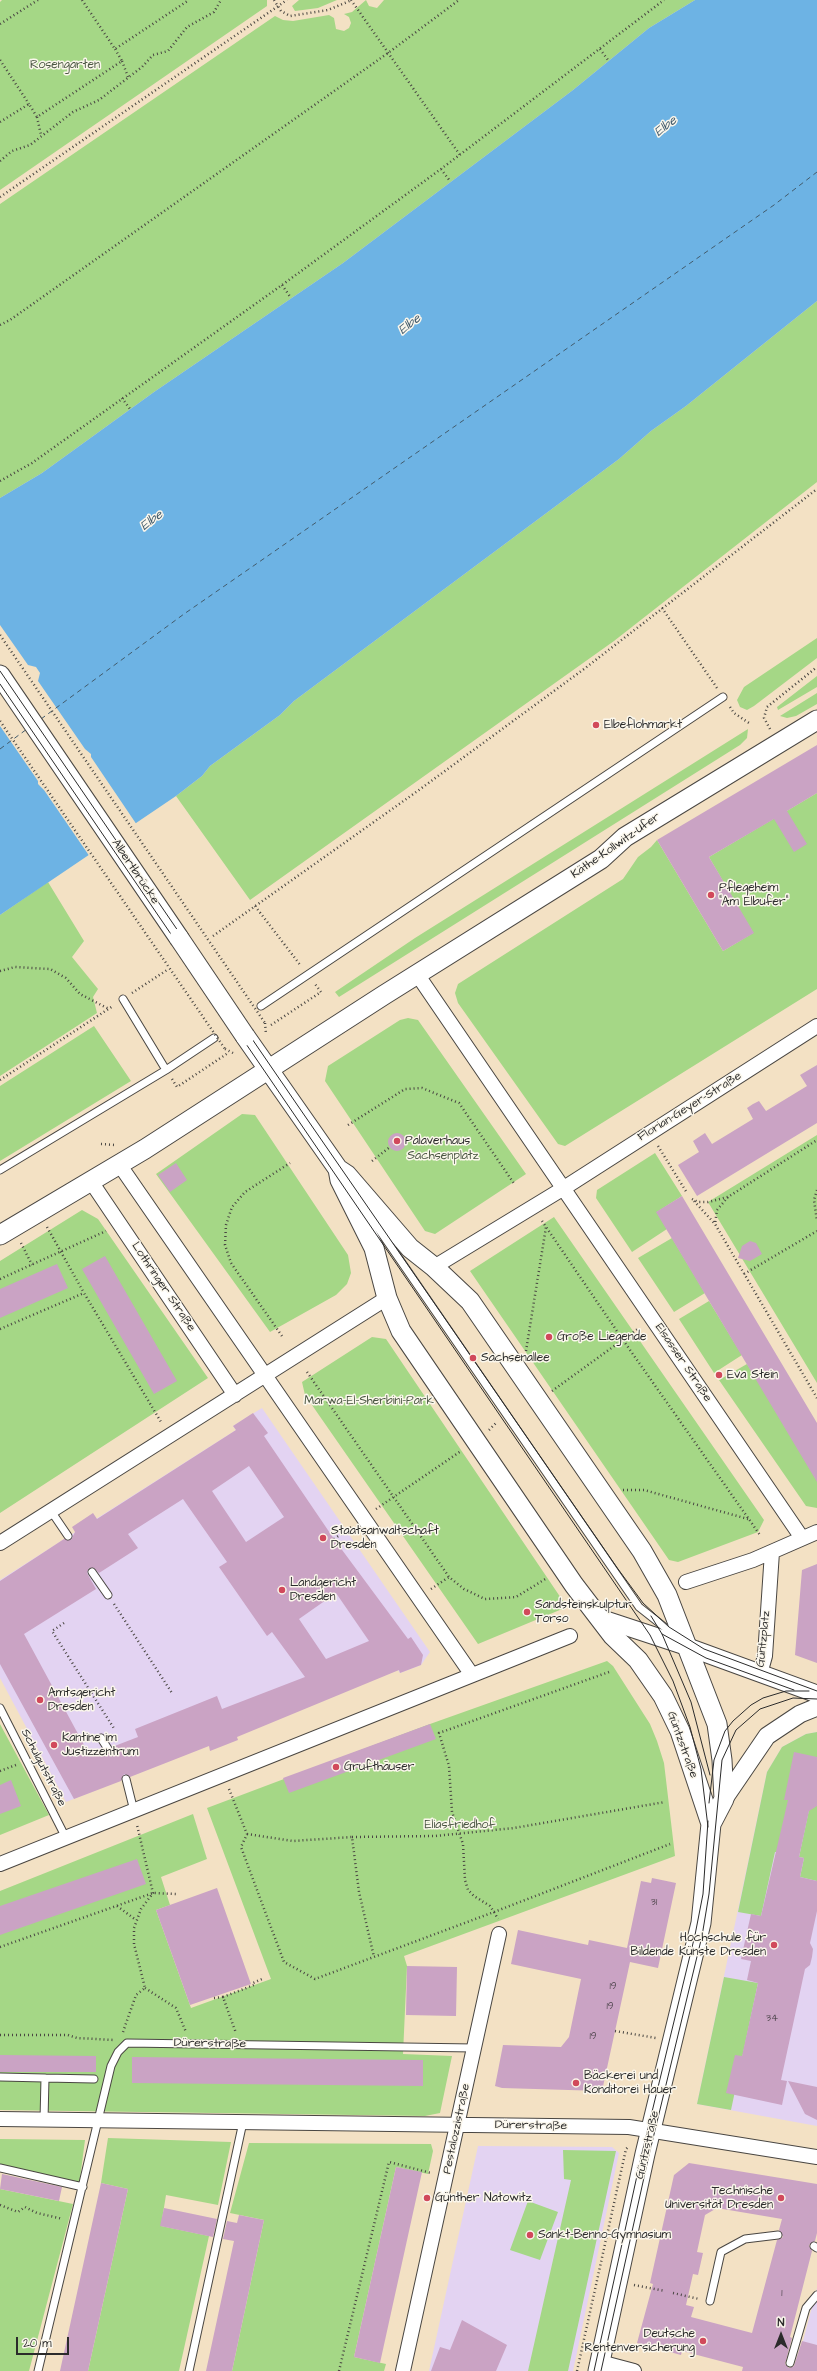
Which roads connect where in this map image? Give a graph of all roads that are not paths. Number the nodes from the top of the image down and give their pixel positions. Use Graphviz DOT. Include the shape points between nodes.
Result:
graph roads {
  1 [pos="0,675"];
  2 [pos="723,697"];
  3 [pos="817,720"];
  4 [pos="417,974"];
  5 [pos="123,999"];
  6 [pos="261,1006"];
  7 [pos="817,1026"];
  8 [pos="214,1038"];
  9 [pos="166,1070"];
  10 [pos="269,1070"];
  11 [pos="119,1164"];
  12 [pos="338,1169"];
  13 [pos="0,1170"];
  14 [pos="90,1180"];
  15 [pos="564,1188"];
  16 [pos="7,1231"];
  17 [pos="434,1267"];
  18 [pos="387,1298"];
  19 [pos="266,1375"];
  20 [pos="235,1395"];
  21 [pos="51,1511"];
  22 [pos="817,1532"];
  23 [pos="68,1536"];
  24 [pos="802,1538"];
  25 [pos="0,1543"];
  26 [pos="772,1552"];
  27 [pos="92,1572"];
  28 [pos="686,1582"];
  29 [pos="108,1595"];
  30 [pos="600,1618"];
  31 [pos="570,1636"];
  32 [pos="688,1647"];
  33 [pos="760,1674"];
  34 [pos="472,1675"];
  35 [pos="817,1694"];
  36 [pos="817,1707"];
  37 [pos="0,1708"];
  38 [pos="101,1738"];
  39 [pos="108,1749"];
  40 [pos="126,1779"];
  41 [pos="724,1799"];
  42 [pos="134,1811"];
  43 [pos="711,1824"];
  44 [pos="66,1838"];
  45 [pos="0,1864"];
  46 [pos="499,1934"];
  47 [pos="474,2048"];
  48 [pos="0,2077"];
  49 [pos="45,2078"];
  50 [pos="94,2079"];
  51 [pos="0,2119"];
  52 [pos="44,2120"];
  53 [pos="98,2120"];
  54 [pos="243,2122"];
  55 [pos="458,2125"];
  56 [pos="651,2130"];
  57 [pos="817,2157"];
  58 [pos="0,2168"];
  59 [pos="83,2187"];
  60 [pos="778,2236"];
  61 [pos="817,2295"];
  62 [pos="710,2301"];
  63 [pos="790,2363"];
  64 [pos="599,2366"];
  65 [pos="38,2371"];
  66 [pos="189,2371"];
  67 [pos="403,2371"];
  68 [pos="634,2371"];
  1 -- 10 [label="main road, Albertbrücke, bridge"];
  2 -- 6 [label="lane"];
  3 -- 4 [label="main road, Käthe-Kollwitz-Ufer" via="625,837 601,859"];
  4 -- 10 [label="main road"];
  4 -- 15 [label="street"];
  5 -- 9 [label="lane"];
  7 -- 15 [label="street, Florian-Geyer-Straße"];
  8 -- 9 [label="lane"];
  9 -- 13 [label="lane"];
  10 -- 11 [label="main road"];
  10 -- 12 [label="main road"];
  11 -- 14 [label="main road"];
  11 -- 19 [label="street"];
  12 -- 17 [label="main road" via="347,1175 410,1248"];
  12 -- 18 [label="main road" via="340,1180 374,1248"];
  12 -- 32 [label="lane" via="639,1607"];
  14 -- 16 [label="main road"];
  14 -- 20 [label="street, Lothringer Straße"];
  15 -- 17 [label="street"];
  15 -- 24 [label="street, Elsasser Straße"];
  17 -- 32 [label="main road" via="470,1301 642,1551 666,1595"];
  18 -- 19 [label="street"];
  18 -- 30 [label="main road" via="401,1331 574,1585"];
  19 -- 20 [label="street"];
  19 -- 34 [label="street"];
  20 -- 21 [label="street"];
  21 -- 23 [label="lane"];
  21 -- 25 [label="street"];
  22 -- 24 [label="street"];
  24 -- 26 [label="street"];
  26 -- 28 [label="street"];
  26 -- 33 [label="street, Güntzplatz" via="765,1656"];
  27 -- 29 [label="lane"];
  30 -- 32 [label="street, Güntzplatz"];
  30 -- 43 [label="main road, Güntzstraße" via="613,1636 638,1660 663,1696 680,1731"];
  31 -- 34 [label="street"];
  32 -- 33 [label="street, Güntzplatz"];
  32 -- 41 [label="main road" via="716,1724 722,1760"];
  33 -- 35 [label="street"];
  34 -- 42 [label="street"];
  36 -- 41 [label="street, Güntzstraße" via="800,1714 767,1736"];
  37 -- 44 [label="lane, Schulgutstraße"];
  38 -- 39 [label="lane"];
  40 -- 42 [label="lane"];
  41 -- 43 [label="main road, Güntzstraße"];
  42 -- 44 [label="street"];
  43 -- 56 [label="main road, Güntzstraße" via="701,1923"];
  44 -- 45 [label="street"];
  46 -- 47 [label="street, Pestalozzistraße"];
  47 -- 53 [label="lane, Dürerstraße" via="127,2043 118,2052 111,2066"];
  47 -- 55 [label="street, Pestalozzistraße"];
  48 -- 49 [label="lane"];
  49 -- 50 [label="lane"];
  49 -- 52 [label="lane"];
  51 -- 52 [label="street, Dürerstraße"];
  52 -- 53 [label="street, Dürerstraße"];
  53 -- 54 [label="street, Dürerstraße"];
  53 -- 59 [label="lane, Dürerstraße"];
  54 -- 55 [label="street, Dürerstraße"];
  54 -- 66 [label="lane"];
  55 -- 56 [label="street, Dürerstraße" via="629,2127"];
  55 -- 67 [label="street, Pestalozzistraße"];
  56 -- 57 [label="street, Dürerstraße"];
  56 -- 64 [label="main road, Güntzstraße"];
  58 -- 59 [label="lane"];
  59 -- 65 [label="lane, Dürerstraße"];
  60 -- 62 [label="lane" via="745,2239 721,2252"];
  61 -- 63 [label="lane" via="806,2308"];
  64 -- 68 [label="street"];
}
